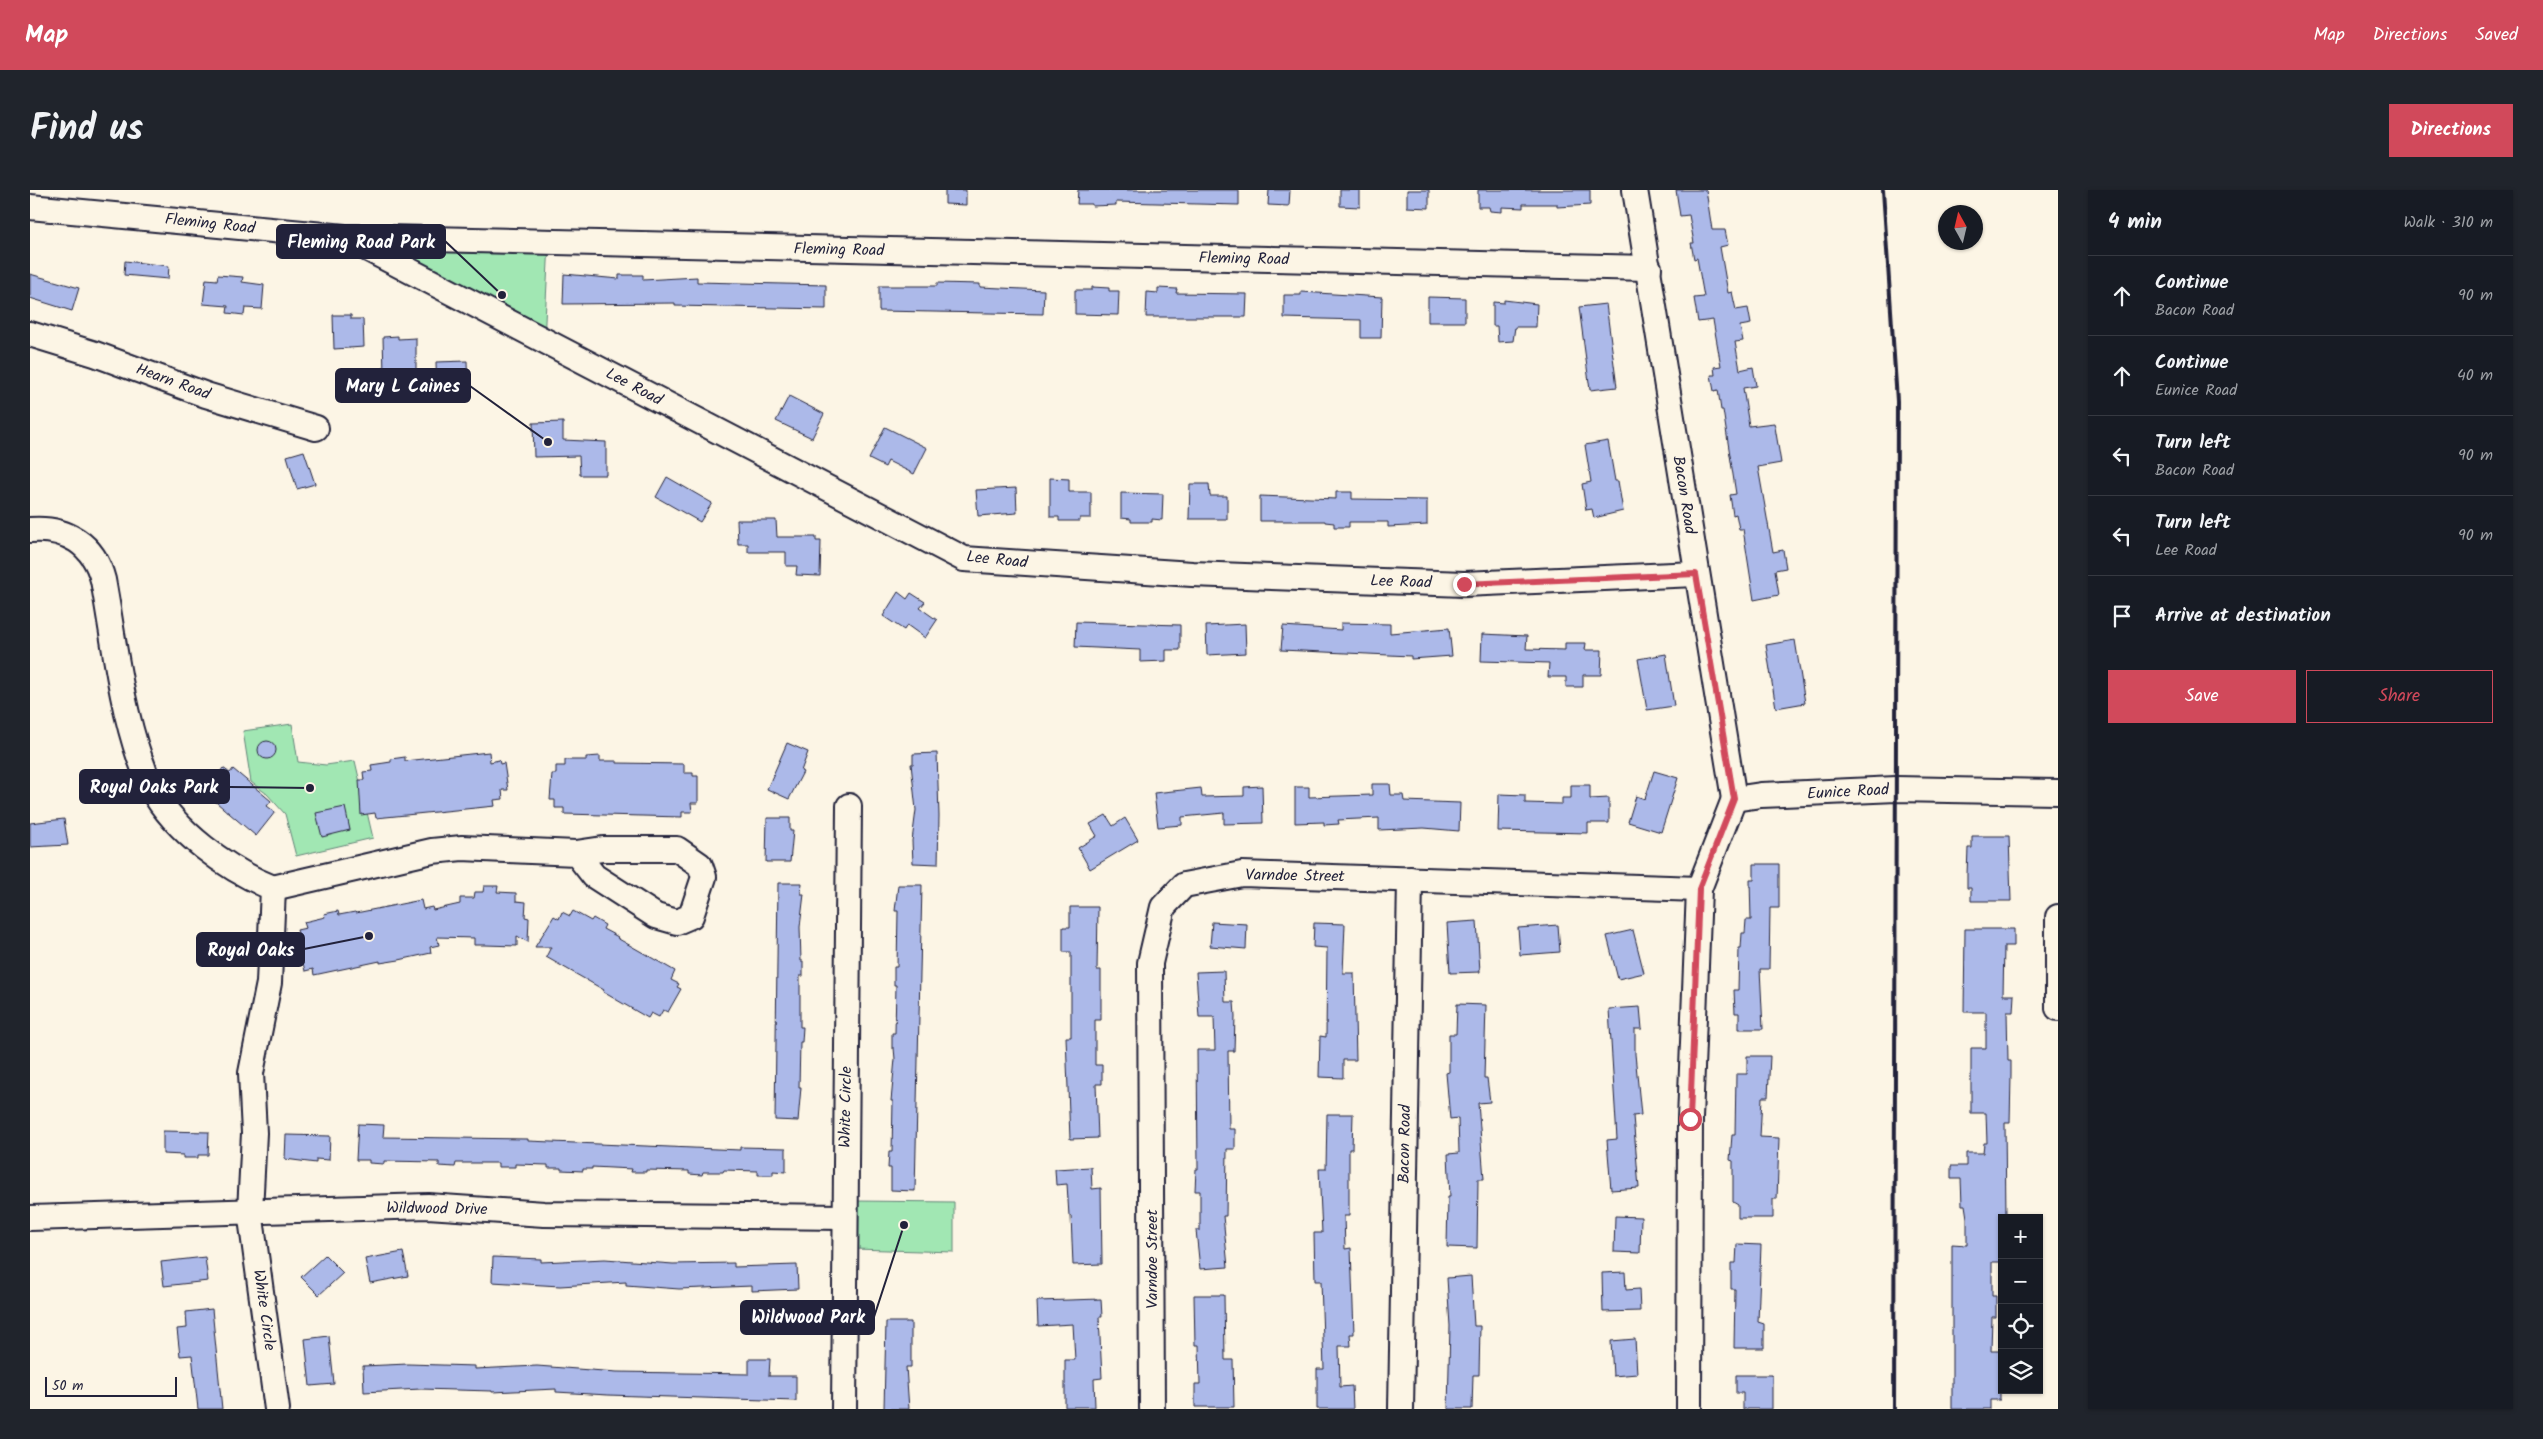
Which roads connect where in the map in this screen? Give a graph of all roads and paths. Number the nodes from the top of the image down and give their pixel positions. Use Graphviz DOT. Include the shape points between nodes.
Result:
graph roads {
  1 [pos="1635,190"];
  2 [pos="30,206"];
  3 [pos="345,237"];
  4 [pos="1649,268"];
  5 [pos="30,334"];
  6 [pos="316,428"];
  7 [pos="30,530"];
  8 [pos="1696,574"];
  9 [pos="2058,792"];
  10 [pos="1734,799"];
  11 [pos="849,806"];
  12 [pos="576,853"];
  13 [pos="1410,879"];
  14 [pos="272,888"];
  15 [pos="1699,889"];
  16 [pos="2058,917"];
  17 [pos="2058,925"];
  18 [pos="2058,1008"];
  19 [pos="250,1211"];
  20 [pos="845,1216"];
  21 [pos="30,1218"];
  22 [pos="277,1409"];
  23 [pos="844,1409"];
  24 [pos="1152,1409"];
  25 [pos="1402,1409"];
  26 [pos="1689,1409"];
  1 -- 4 [label="street, Bacon Road"];
  2 -- 3 [label="street, Fleming Road"];
  3 -- 4 [label="street, Fleming Road"];
  3 -- 8 [label="street, Lee Road" via="964,559 1192,574 1464,584"];
  4 -- 8 [label="street, Bacon Road"];
  5 -- 6 [label="street, Hearn Road" via="206,395"];
  7 -- 14 [label="street" via="49,530 70,536 88,549 98,563 132,735 150,786 163,806 230,867"];
  8 -- 10 [label="street, Bacon Road"];
  9 -- 10 [label="street, Eunice Road" via="1896,789"];
  10 -- 15 [label="street"];
  11 -- 20 [label="street, White Circle"];
  12 -- 12 [label="street" via="603,849 676,849 700,865 704,877 691,916 677,922 656,916 594,876"];
  12 -- 14 [label="street" via="462,848 432,851"];
  13 -- 15 [label="street, Varndoe Street"];
  13 -- 24 [label="street, Varndoe Street" via="1242,874 1184,886 1163,908 1150,964"];
  13 -- 25 [label="street, Bacon Road"];
  14 -- 19 [label="street, White Circle" via="269,982 251,1073 254,1133"];
  15 -- 26 [label="street" via="1690,1119"];
  16 -- 17 [label="street"];
  17 -- 18 [label="street"];
  19 -- 20 [label="street, Wildwood Drive" via="428,1206 544,1214"];
  19 -- 21 [label="street, Wildwood Drive"];
  19 -- 22 [label="street, White Circle"];
  20 -- 23 [label="street, White Circle"];
}
